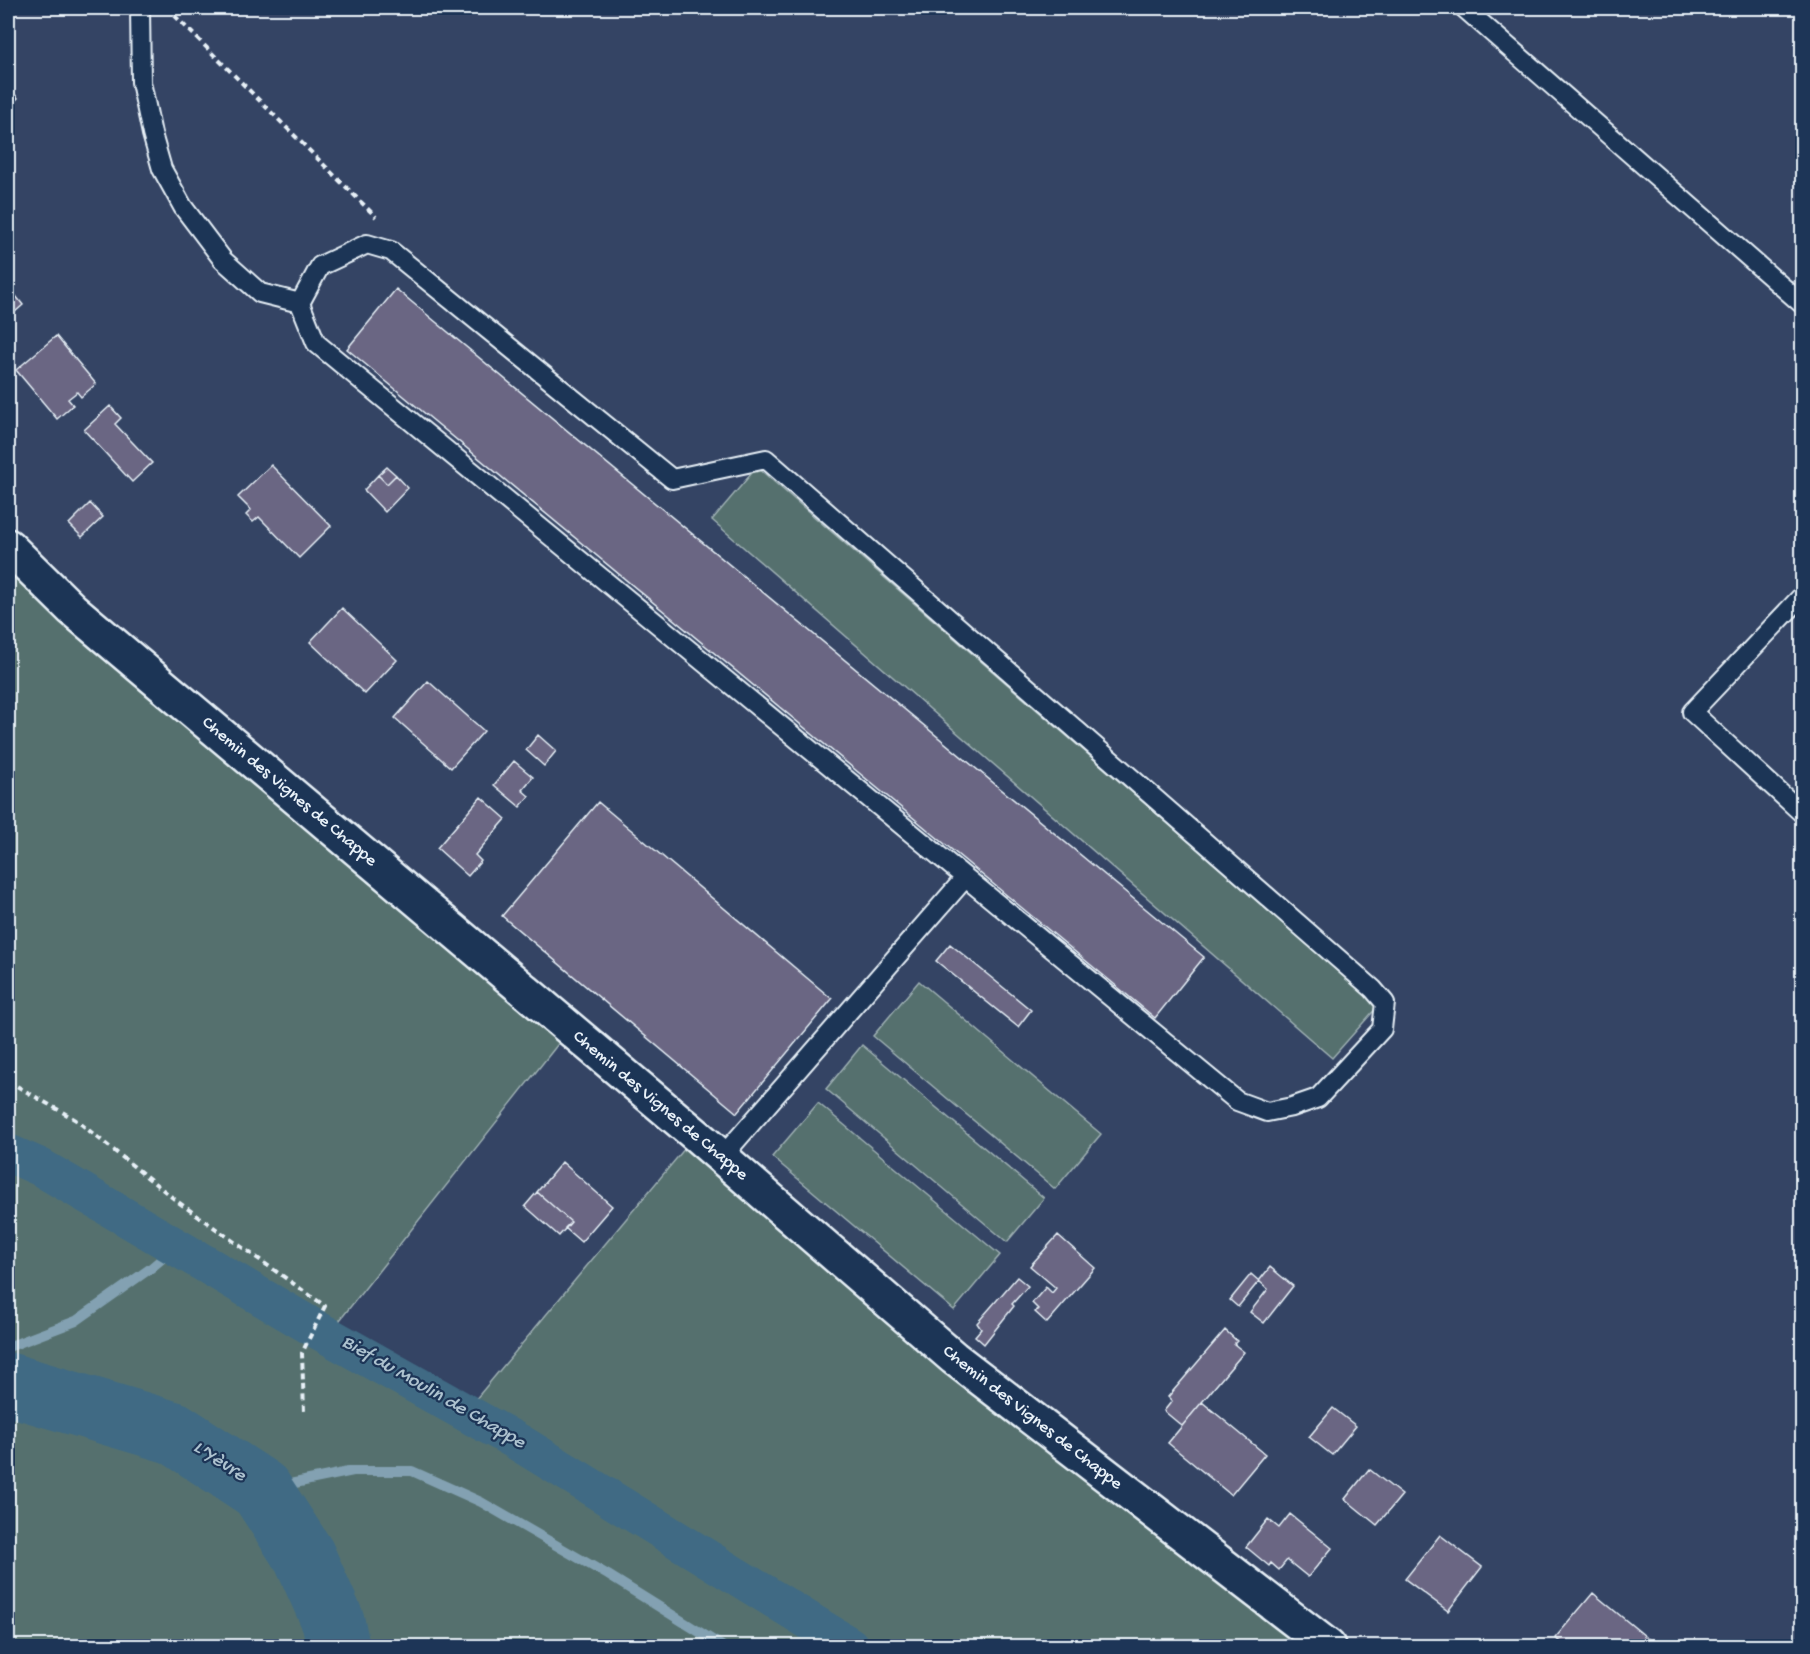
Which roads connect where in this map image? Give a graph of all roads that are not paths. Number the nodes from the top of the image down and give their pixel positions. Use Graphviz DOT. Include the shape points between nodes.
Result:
graph roads {
  1 [pos="140,8"];
  2 [pos="1464,8"];
  3 [pos="300,303"];
  4 [pos="1803,304"];
  5 [pos="8,546"];
  6 [pos="1803,596"];
  7 [pos="1803,813"];
  8 [pos="965,878"];
  9 [pos="721,1158"];
  10 [pos="1328,1647"];
  1 -- 3 [label="lane" via="141,82 162,170 183,207 223,260 260,293"];
  2 -- 4 [label="lane"];
  3 -- 8 [label="lane" via="316,343"];
  3 -- 8 [label="lane" via="320,266 367,244 391,251 672,479 766,459 1373,989 1385,1003 1382,1029 1318,1098 1267,1112 1237,1101"];
  5 -- 9 [label="street, Chemin des Vignes de Chappe" via="72,609"];
  6 -- 7 [label="lane" via="1692,712"];
  8 -- 9 [label="lane"];
  9 -- 10 [label="street, Chemin des Vignes de Chappe" via="954,1358"];
}
